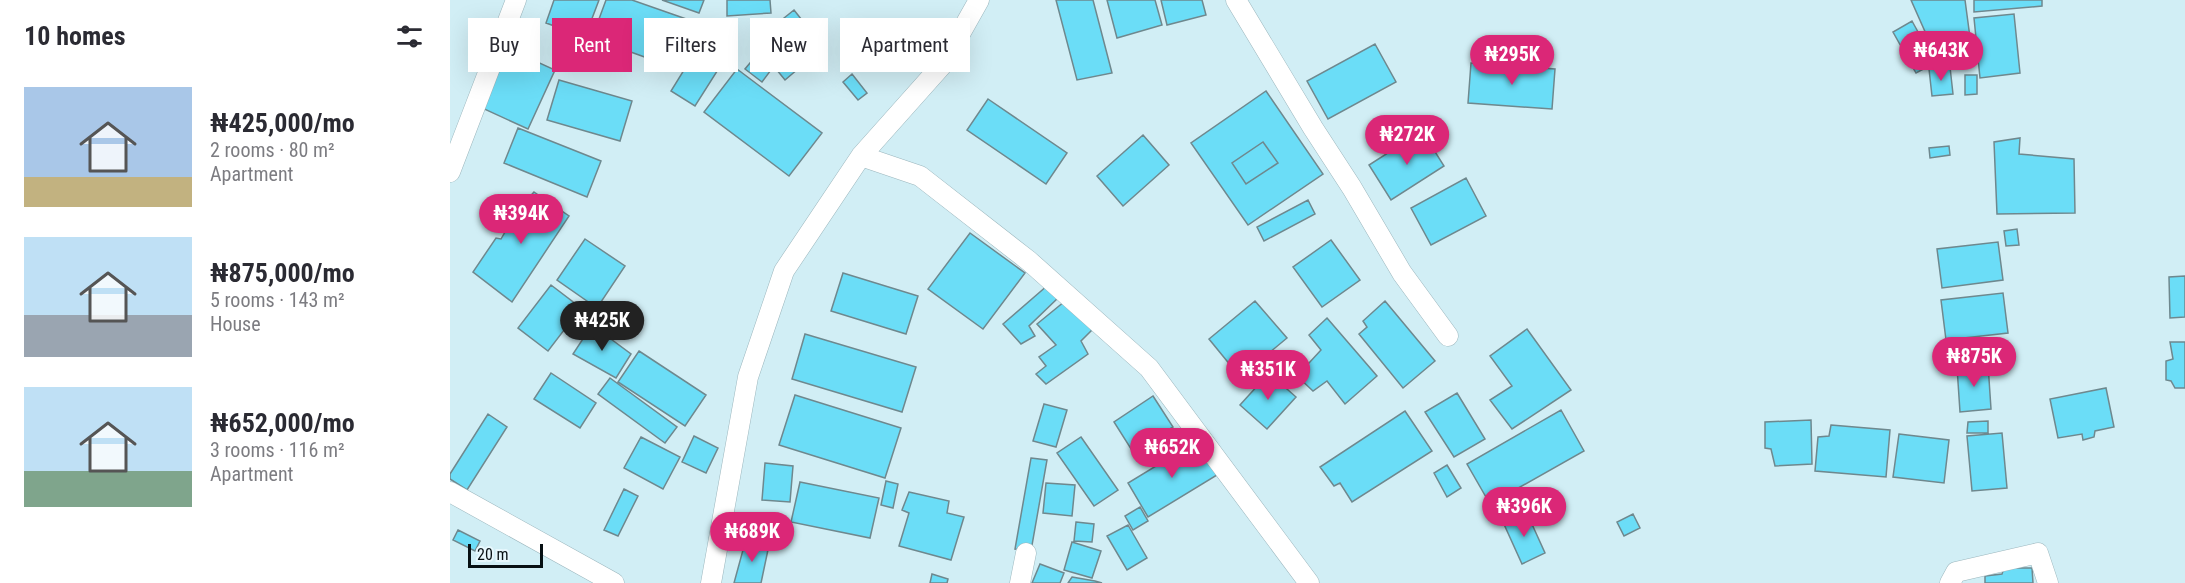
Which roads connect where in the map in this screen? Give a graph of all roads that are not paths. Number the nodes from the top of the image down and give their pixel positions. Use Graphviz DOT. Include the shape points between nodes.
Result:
graph roads {
  1 [pos="516,0"];
  2 [pos="979,0"];
  3 [pos="1236,0"];
  4 [pos="861,156"];
  5 [pos="450,172"];
  6 [pos="1448,336"];
  7 [pos="450,492"];
  8 [pos="1026,553"];
  9 [pos="614,583"];
  10 [pos="711,583"];
  11 [pos="1020,583"];
  12 [pos="1309,583"];
  13 [pos="1950,583"];
  14 [pos="2048,583"];
  1 -- 5 [label="street"];
  2 -- 4 [label="street" via="943,64"];
  3 -- 6 [label="street" via="1402,273"];
  4 -- 10 [label="street" via="784,271 748,377"];
  4 -- 12 [label="street" via="920,176 1029,261 1149,368"];
  7 -- 9 [label="street"];
  8 -- 11 [label="street"];
  13 -- 14 [label="street" via="1956,572 2038,553"];
}
